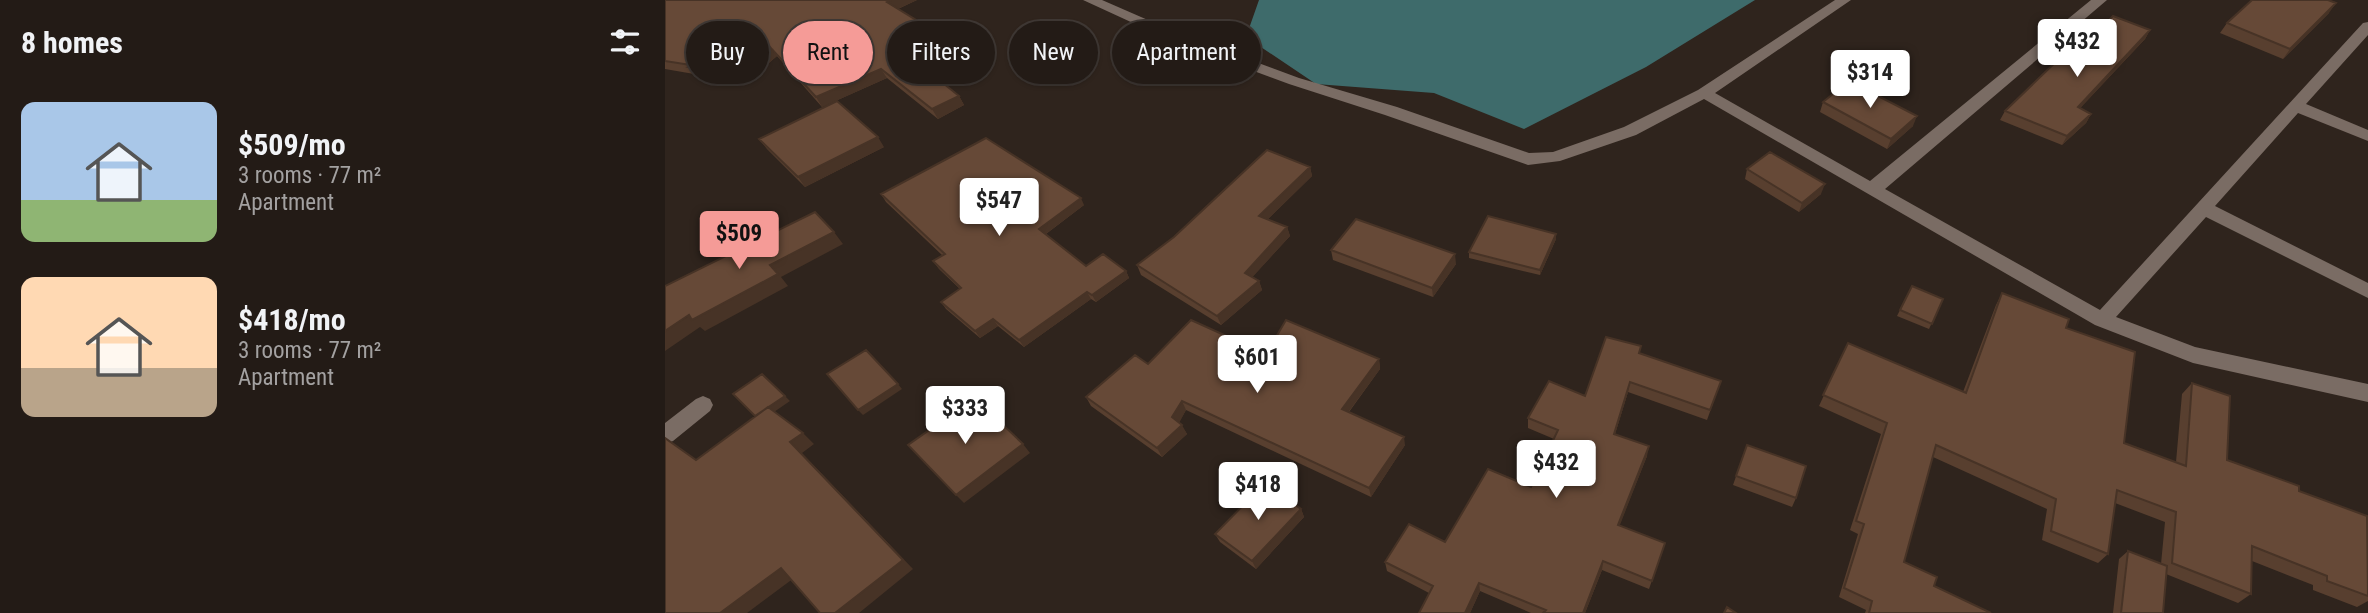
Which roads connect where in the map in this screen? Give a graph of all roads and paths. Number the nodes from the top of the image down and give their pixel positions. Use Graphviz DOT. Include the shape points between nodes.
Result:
graph roads {
  1 [pos="1090,0"];
  2 [pos="1844,0"];
  3 [pos="2100,0"];
  4 [pos="2368,26"];
  5 [pos="1704,93"];
  6 [pos="2296,106"];
  7 [pos="2368,136"];
  8 [pos="2203,208"];
  9 [pos="2368,291"];
  10 [pos="2102,320"];
  11 [pos="2368,393"];
  12 [pos="703,405"];
  13 [pos="665,435"];
  1 -- 5 [label="street" via="1294,81 1528,159 1554,157 1630,131"];
  2 -- 5 [label="street"];
  3 -- 5 [label="street" via="1871,189"];
  3 -- 10 [label="street" via="1873,190"];
  4 -- 6 [label="street"];
  6 -- 7 [label="street"];
  6 -- 8 [label="street"];
  8 -- 9 [label="street"];
  8 -- 10 [label="street"];
  10 -- 11 [label="street" via="2193,355"];
  12 -- 13 [label="street"];
}
